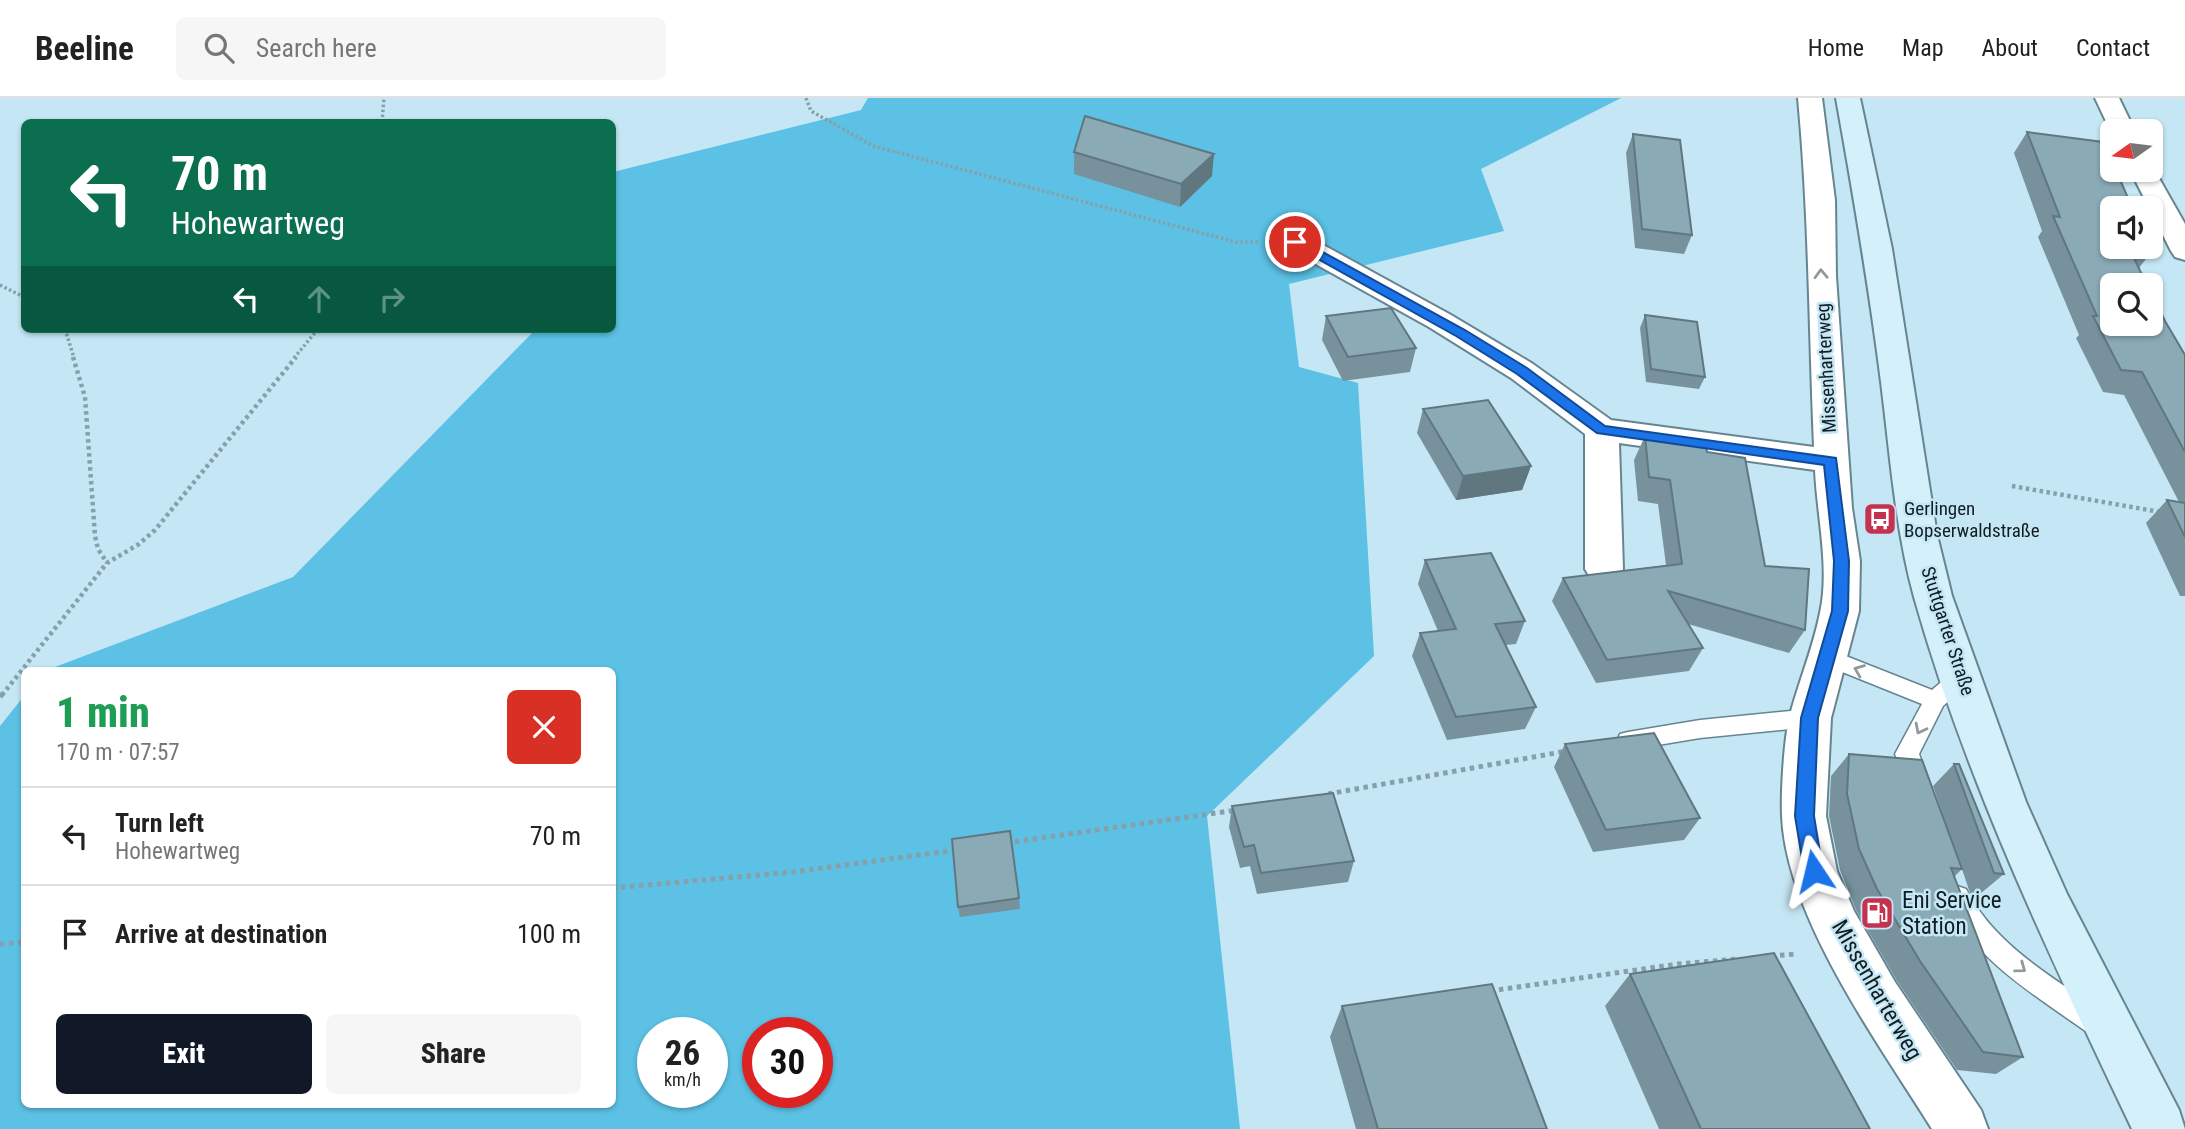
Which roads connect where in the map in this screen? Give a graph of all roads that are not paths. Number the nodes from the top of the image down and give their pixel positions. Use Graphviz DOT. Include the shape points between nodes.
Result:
graph roads {
  1 [pos="1810,98"];
  2 [pos="1849,98"];
  3 [pos="2107,98"];
  4 [pos="2117,119"];
  5 [pos="2149,182"];
  6 [pos="1295,242"];
  7 [pos="2185,251"];
  8 [pos="1602,430"];
  9 [pos="1831,461"];
  10 [pos="1604,569"];
  11 [pos="1828,657"];
  12 [pos="1949,689"];
  13 [pos="1810,718"];
  14 [pos="1607,744"];
  15 [pos="1925,806"];
  16 [pos="1948,871"];
  17 [pos="2110,1031"];
  18 [pos="1962,1129"];
  19 [pos="2161,1129"];
  9 -- 1 [label="street, Missenharterweg, one-way" via="1821,201"];
  2 -- 12 [label="main road, Stuttgarter Straße" via="1878,249 1919,535"];
  3 -- 4 [label="street"];
  5 -- 7 [label="street"];
  6 -- 8 [label="street" via="1452,328 1522,371"];
  8 -- 9 [label="street"];
  8 -- 10 [label="street"];
  9 -- 11 [label="street, Missenharterweg" via="1841,598"];
  12 -- 11 [label="lane, one-way"];
  11 -- 13 [label="street, Missenharterweg"];
  12 -- 15 [label="lane, one-way" via="1907,754"];
  12 -- 17 [label="main road, Stuttgarter Straße"];
  13 -- 14 [label="lane"];
  13 -- 18 [label="street, Missenharterweg" via="1804,816 1814,871 1878,999"];
  16 -- 17 [label="lane, one-way" via="1962,910 2007,958"];
  17 -- 19 [label="main road, Stuttgarter Straße"];
}
